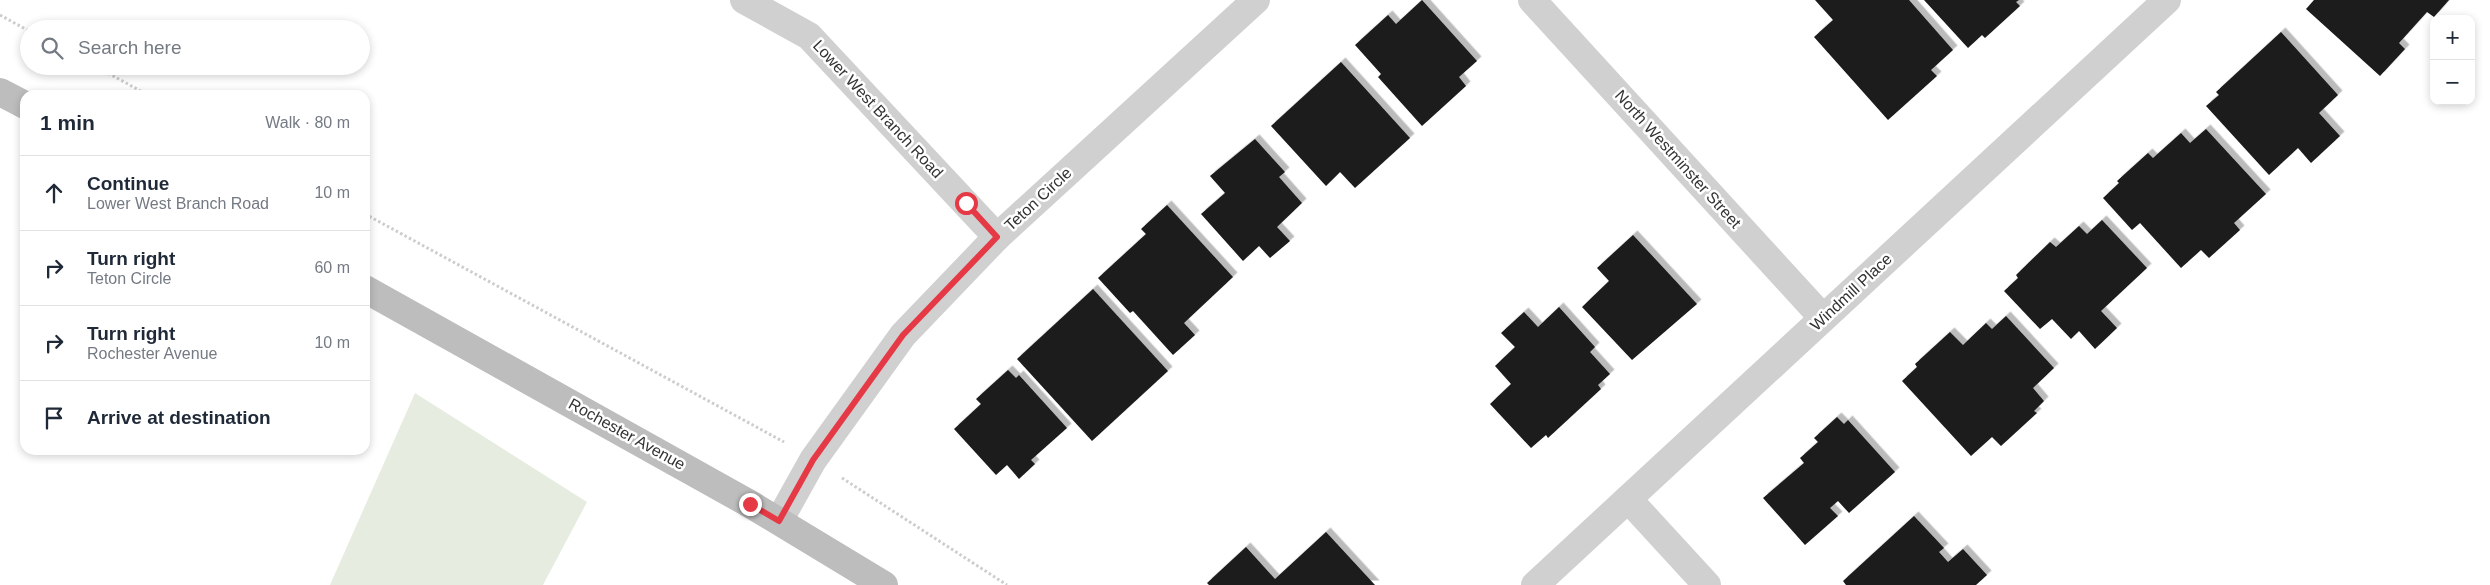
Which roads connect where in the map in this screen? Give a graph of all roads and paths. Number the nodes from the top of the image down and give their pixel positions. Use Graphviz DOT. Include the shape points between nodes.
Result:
graph roads {
  1 [pos="744,0"];
  2 [pos="1256,0"];
  3 [pos="1532,0"];
  4 [pos="2167,0"];
  5 [pos="0,15"];
  6 [pos="20,26"];
  7 [pos="111,75"];
  8 [pos="139,90"];
  9 [pos="0,92"];
  10 [pos="20,102"];
  11 [pos="370,217"];
  12 [pos="997,237"];
  13 [pos="370,292"];
  14 [pos="1823,318"];
  15 [pos="813,460"];
  16 [pos="1628,499"];
  17 [pos="779,521"];
  18 [pos="884,585"];
  19 [pos="1008,585"];
  20 [pos="1535,585"];
  21 [pos="1707,585"];
  1 -- 12 [label="street, Lower West Branch Road" via="809,36"];
  2 -- 12 [label="street, Teton Circle"];
  3 -- 14 [label="street, North Westminster Street"];
  4 -- 14 [label="street, Windmill Place"];
  5 -- 6 [label="path"];
  7 -- 8 [label="path"];
  9 -- 10 [label="main road"];
  11 -- 15 [label="path"];
  12 -- 15 [label="street, Teton Circle" via="903,335"];
  13 -- 17 [label="main road, Rochester Avenue"];
  14 -- 16 [label="street, Windmill Place"];
  15 -- 17 [label="street, Teton Circle"];
  15 -- 19 [label="path"];
  16 -- 20 [label="street, Windmill Place"];
  16 -- 21 [label="street"];
  17 -- 18 [label="main road, Rochester Avenue"];
}
